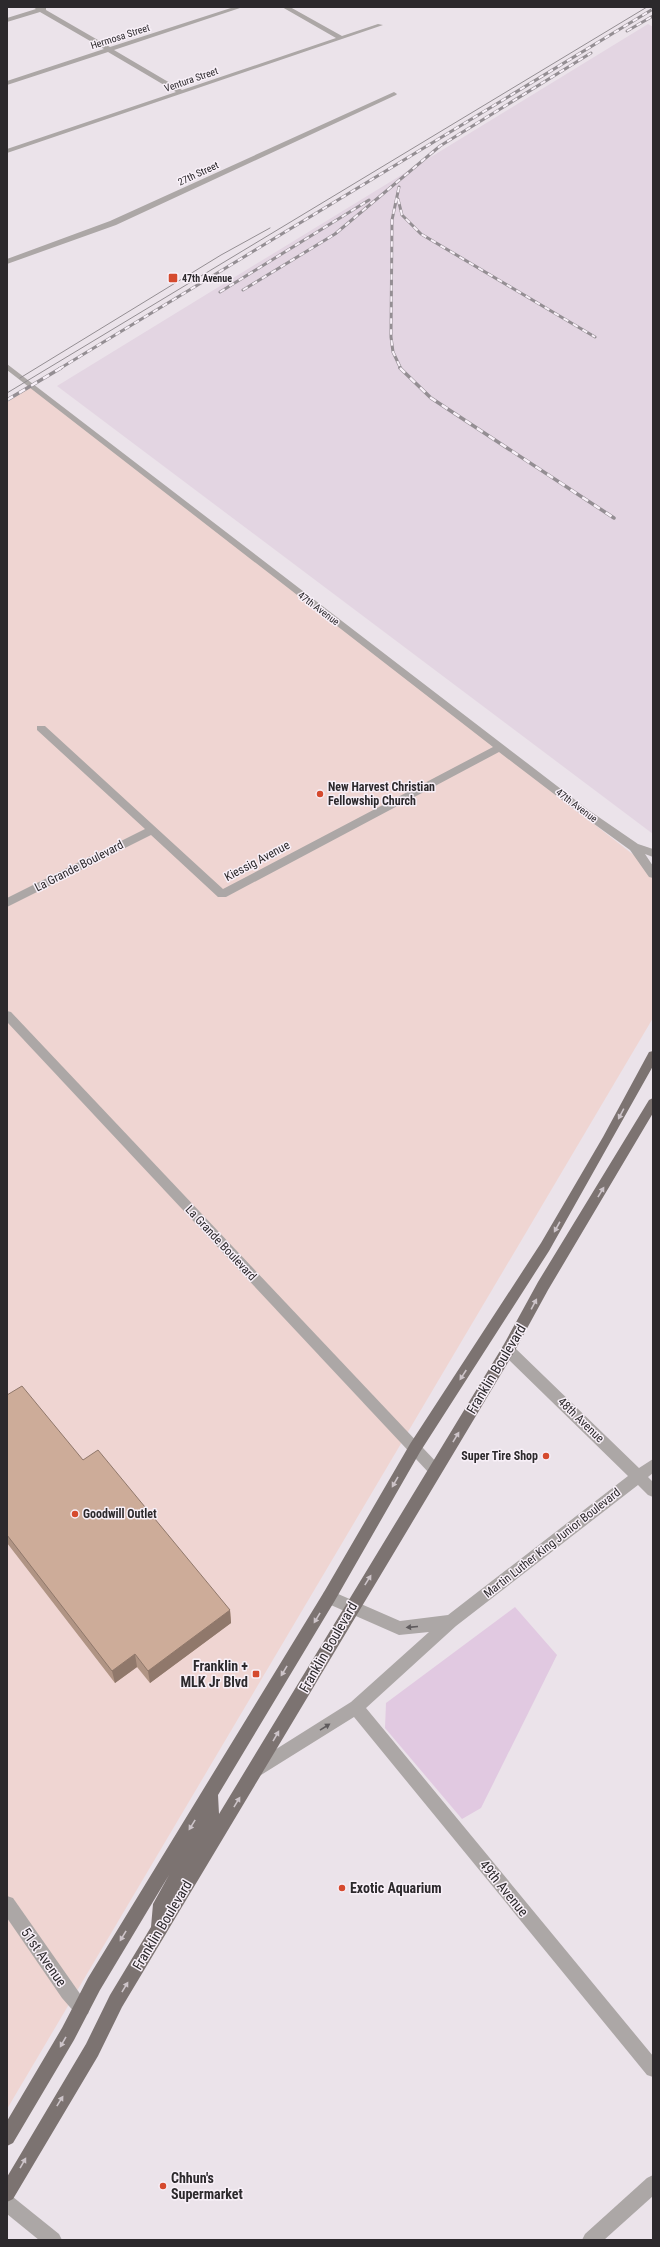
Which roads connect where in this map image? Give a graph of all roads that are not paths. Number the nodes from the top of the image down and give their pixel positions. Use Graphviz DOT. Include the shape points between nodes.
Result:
graph roads {
  1 [pos="49,7"];
  2 [pos="240,7"];
  3 [pos="285,7"];
  4 [pos="38,8"];
  5 [pos="7,20"];
  6 [pos="380,25"];
  7 [pos="342,38"];
  8 [pos="109,50"];
  9 [pos="7,83"];
  10 [pos="181,92"];
  11 [pos="394,94"];
  12 [pos="7,151"];
  13 [pos="7,262"];
  14 [pos="7,366"];
  15 [pos="41,728"];
  16 [pos="500,747"];
  17 [pos="152,830"];
  18 [pos="634,847"];
  19 [pos="653,853"];
  20 [pos="653,874"];
  21 [pos="7,903"];
  22 [pos="7,1015"];
  23 [pos="653,1055"];
  24 [pos="653,1103"];
  25 [pos="508,1350"];
  26 [pos="415,1448"];
  27 [pos="653,1465"];
  28 [pos="435,1470"];
  29 [pos="638,1476"];
  30 [pos="653,1491"];
  31 [pos="329,1598"];
  32 [pos="351,1608"];
  33 [pos="451,1621"];
  34 [pos="356,1707"];
  35 [pos="256,1770"];
  36 [pos="210,1795"];
  37 [pos="7,1904"];
  38 [pos="158,1931"];
  39 [pos="82,2008"];
  40 [pos="653,2069"];
  41 [pos="7,2138"];
  42 [pos="653,2184"];
  43 [pos="7,2193"];
  44 [pos="7,2203"];
  45 [pos="53,2240"];
  46 [pos="591,2240"];
  1 -- 4 [label="street"];
  2 -- 8 [label="street, Hermosa Street"];
  3 -- 7 [label="street"];
  4 -- 5 [label="street"];
  4 -- 8 [label="street"];
  6 -- 7 [label="street, Ventura Street"];
  7 -- 10 [label="street, Ventura Street"];
  8 -- 9 [label="street, Hermosa Street"];
  8 -- 10 [label="street"];
  10 -- 12 [label="street, Ventura Street"];
  11 -- 13 [label="street, 27th Street" via="113,223"];
  14 -- 16 [label="street, 47th Avenue"];
  15 -- 17 [label="street, Kiessig Avenue"];
  16 -- 17 [label="street, Kiessig Avenue" via="222,894"];
  16 -- 18 [label="street, 47th Avenue"];
  17 -- 21 [label="street, La Grande Boulevard"];
  18 -- 19 [label="street, 47th Avenue"];
  18 -- 20 [label="street, 47th Avenue"];
  22 -- 26 [label="street, La Grande Boulevard"];
  23 -- 26 [label="main road, Franklin Boulevard, one-way" via="604,1147 545,1247"];
  25 -- 24 [label="main road, Franklin Boulevard, one-way" via="543,1286"];
  28 -- 25 [label="main road, Franklin Boulevard, one-way"];
  25 -- 29 [label="street, 48th Avenue"];
  26 -- 28 [label="street, La Grande Boulevard"];
  26 -- 31 [label="main road, Franklin Boulevard, one-way"];
  27 -- 29 [label="street, Martin Luther King Junior Boulevard"];
  32 -- 28 [label="main road, Franklin Boulevard, one-way"];
  29 -- 30 [label="street, 48th Avenue"];
  29 -- 33 [label="street, Martin Luther King Junior Boulevard"];
  31 -- 32 [label="street, Martin Luther King Junior Boulevard"];
  31 -- 36 [label="main road, Franklin Boulevard, one-way"];
  33 -- 32 [label="street, Martin Luther King Junior Boulevard, one-way" via="399,1628"];
  35 -- 32 [label="main road, Franklin Boulevard, one-way"];
  33 -- 34 [label="street, Martin Luther King Junior Boulevard"];
  35 -- 34 [label="street, Martin Luther King Junior Boulevard, one-way"];
  34 -- 40 [label="street, 49th Avenue"];
  38 -- 35 [label="main road, Franklin Boulevard, one-way"];
  36 -- 38 [label="main road" via="210,1820 161,1904"];
  36 -- 39 [label="main road, Franklin Boulevard, one-way" via="94,1984"];
  37 -- 39 [label="street, 51st Avenue"];
  43 -- 38 [label="main road, Franklin Boulevard, one-way" via="92,2050 116,2002"];
  39 -- 41 [label="main road, Franklin Boulevard, one-way"];
  42 -- 46 [label="street"];
  44 -- 45 [label="street"];
}
